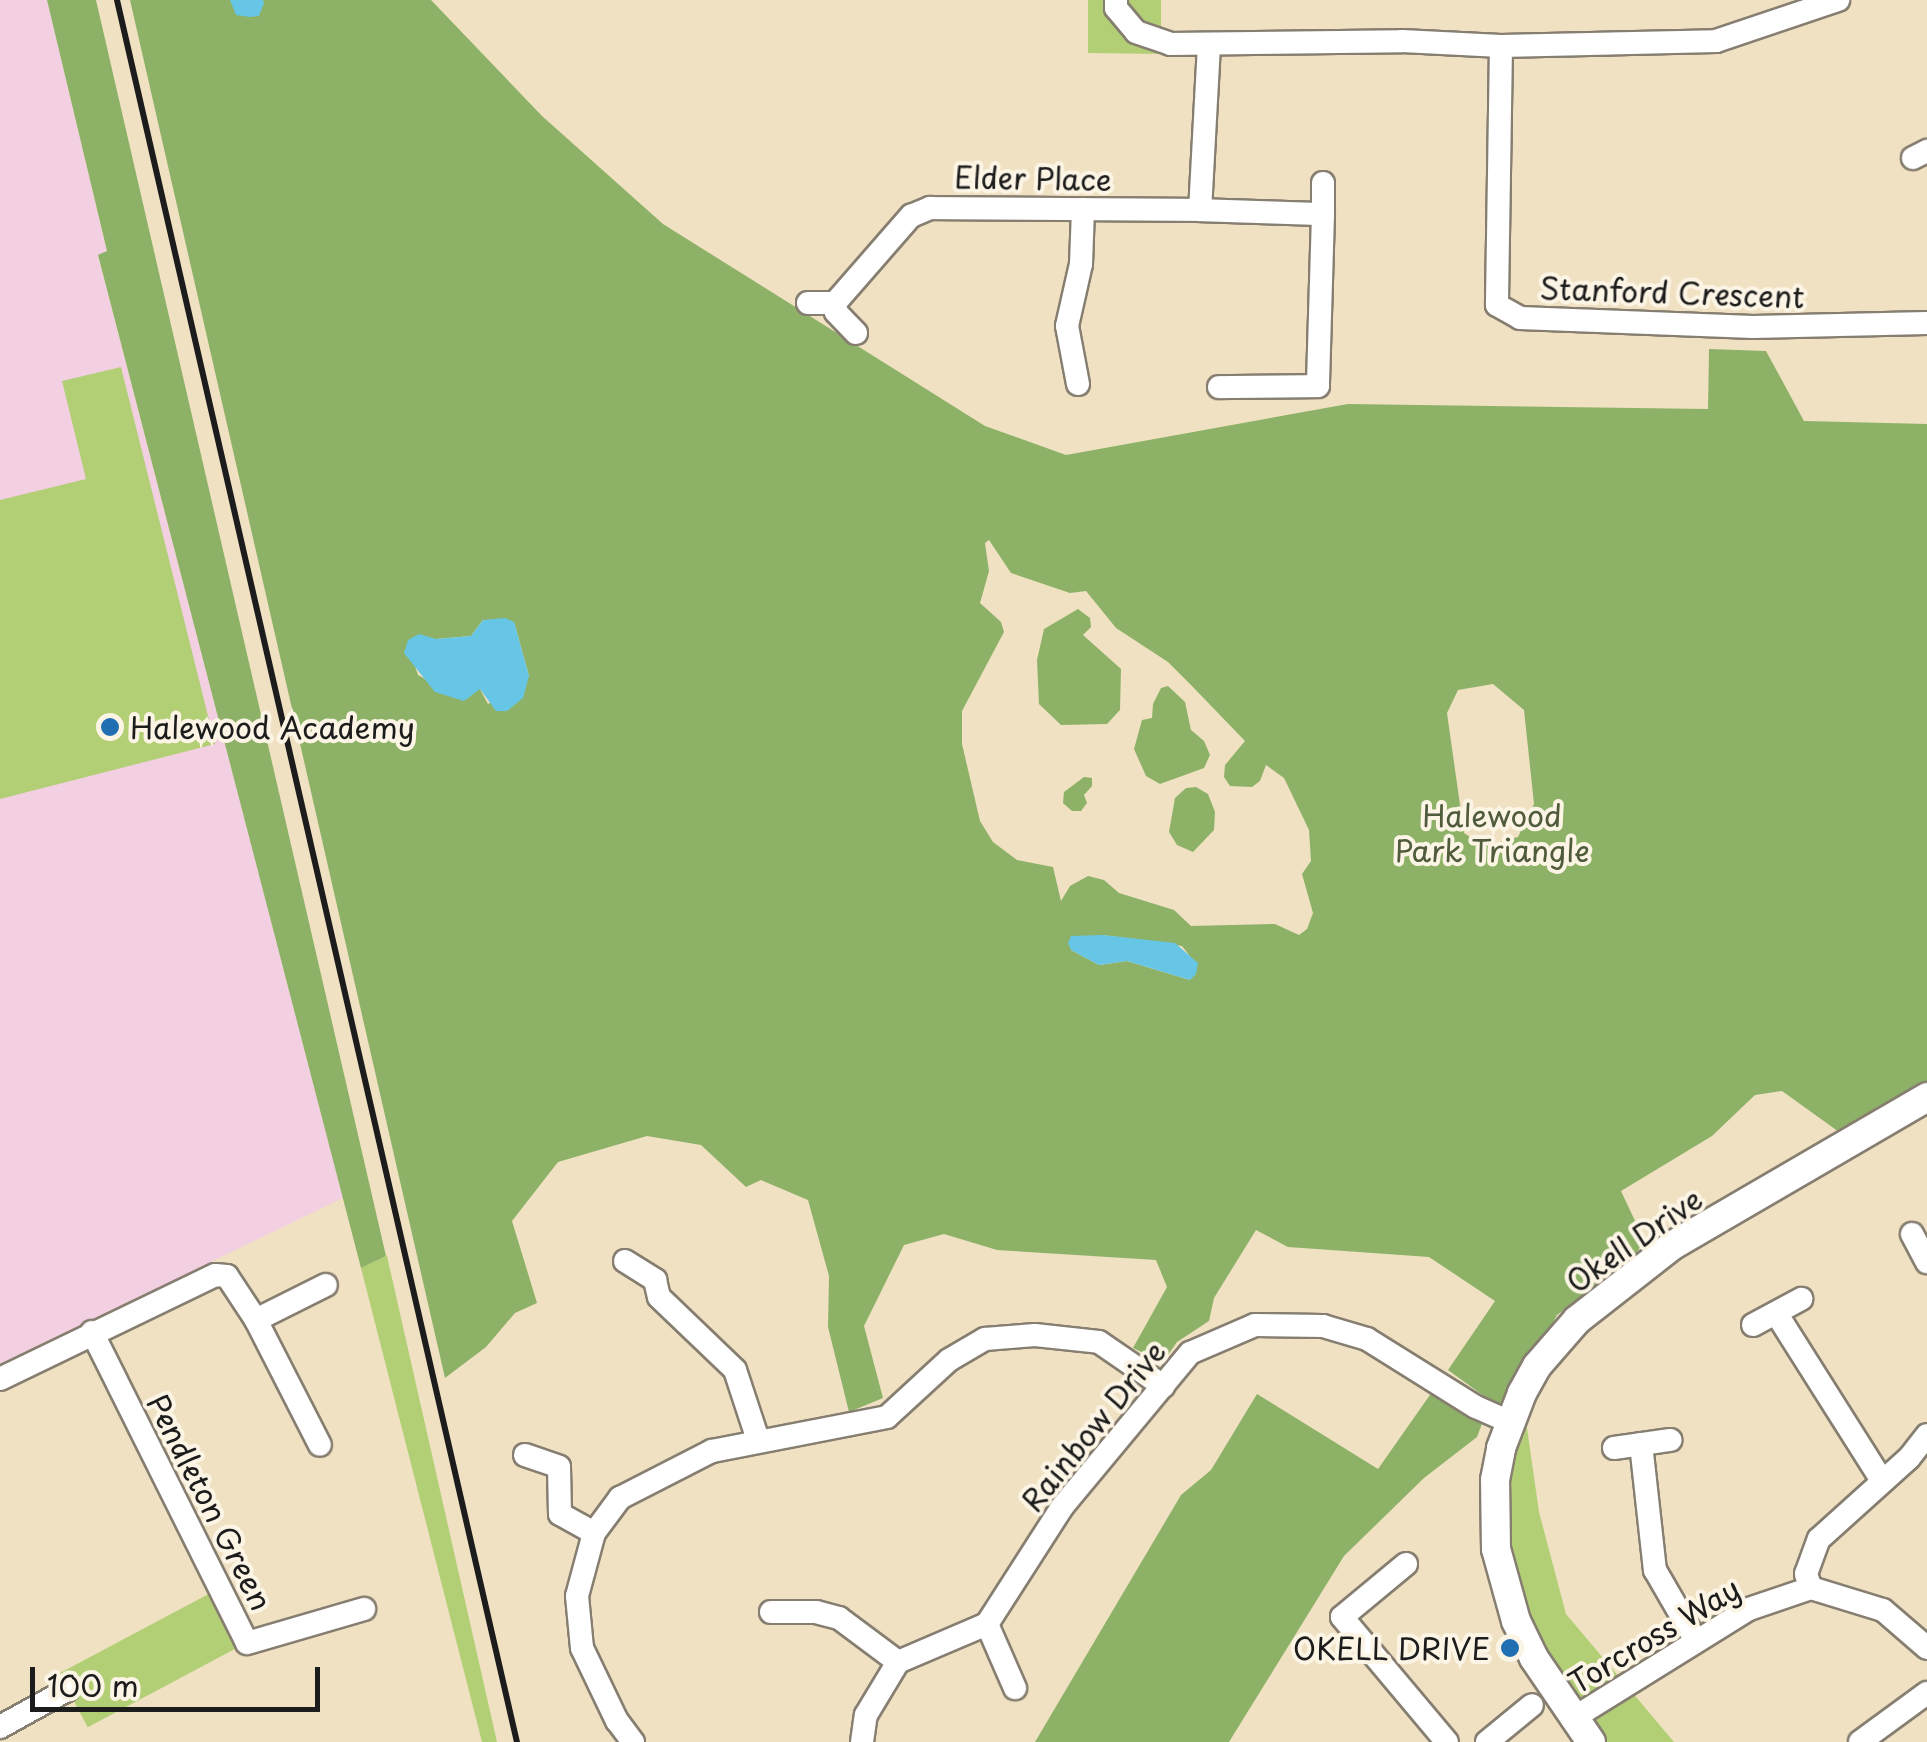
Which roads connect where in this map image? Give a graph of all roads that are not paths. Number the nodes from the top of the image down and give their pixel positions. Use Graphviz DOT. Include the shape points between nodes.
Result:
graph roads {
  1 [pos="1116,0"];
  2 [pos="1838,0"];
  3 [pos="1209,45"];
  4 [pos="1501,46"];
  5 [pos="1322,184"];
  6 [pos="1083,209"];
  7 [pos="1200,210"];
  8 [pos="1323,214"];
  9 [pos="838,299"];
  10 [pos="808,302"];
  11 [pos="1927,323"];
  12 [pos="856,333"];
  13 [pos="1078,384"];
  14 [pos="1219,387"];
  15 [pos="1927,1097"];
  16 [pos="1912,1234"];
  17 [pos="625,1261"];
  18 [pos="1927,1262"];
  19 [pos="326,1285"];
  20 [pos="1801,1298"];
  21 [pos="1776,1313"];
  22 [pos="256,1320"];
  23 [pos="1753,1325"];
  24 [pos="92,1332"];
  25 [pos="0,1380"];
  26 [pos="1162,1386"];
  27 [pos="1510,1422"];
  28 [pos="1927,1435"];
  29 [pos="758,1440"];
  30 [pos="1670,1440"];
  31 [pos="1641,1444"];
  32 [pos="320,1445"];
  33 [pos="1614,1448"];
  34 [pos="525,1455"];
  35 [pos="1881,1478"];
  36 [pos="594,1532"];
  37 [pos="1406,1564"];
  38 [pos="1811,1588"];
  39 [pos="364,1609"];
  40 [pos="771,1612"];
  41 [pos="986,1624"];
  42 [pos="1696,1641"];
  43 [pos="1927,1648"];
  44 [pos="898,1662"];
  45 [pos="1016,1688"];
  46 [pos="66,1690"];
  47 [pos="1927,1693"];
  48 [pos="1532,1705"];
  49 [pos="1572,1719"];
  50 [pos="0,1727"];
  51 [pos="633,1742"];
  52 [pos="862,1742"];
  53 [pos="1447,1742"];
  54 [pos="1486,1742"];
  55 [pos="1591,1742"];
  56 [pos="1860,1742"];
  1 -- 3 [label="street" via="1136,32 1170,44"];
  2 -- 4 [label="street" via="1716,41"];
  3 -- 4 [label="street"];
  3 -- 7 [label="street"];
  4 -- 11 [label="street, Stanford Crescent" via="1498,305 1520,318 1753,328"];
  5 -- 8 [label="street"];
  6 -- 7 [label="street, Elder Place"];
  6 -- 9 [label="street, Elder Place" via="930,208 911,216"];
  6 -- 13 [label="street" via="1082,264 1066,326"];
  7 -- 8 [label="street, Elder Place"];
  8 -- 14 [label="street" via="1318,386"];
  9 -- 10 [label="street"];
  9 -- 12 [label="street" via="836,312"];
  15 -- 27 [label="street, Okell Drive" via="1673,1245 1600,1299 1537,1366"];
  16 -- 18 [label="street"];
  17 -- 29 [label="street" via="655,1280 659,1296 735,1370"];
  19 -- 22 [label="street"];
  20 -- 21 [label="street"];
  21 -- 23 [label="street"];
  21 -- 35 [label="street"];
  22 -- 24 [label="street" via="234,1282 215,1275"];
  22 -- 32 [label="street"];
  24 -- 25 [label="street"];
  24 -- 39 [label="street, Pendleton Green" via="247,1643"];
  26 -- 27 [label="street, Rainbow Drive" via="1190,1353 1255,1325 1323,1326 1367,1339"];
  26 -- 29 [label="street" via="1099,1342 1035,1335 986,1339 949,1360 887,1417"];
  26 -- 41 [label="street, Rainbow Drive" via="1062,1507"];
  27 -- 49 [label="street, Okell Drive" via="1493,1513 1503,1584 1534,1658"];
  28 -- 35 [label="street"];
  29 -- 36 [label="street" via="675,1466 620,1498"];
  30 -- 31 [label="street"];
  31 -- 33 [label="street"];
  31 -- 42 [label="street" via="1655,1570"];
  34 -- 36 [label="street" via="559,1467 560,1514"];
  35 -- 38 [label="street" via="1820,1539 1806,1574"];
  36 -- 51 [label="street" via="576,1596 582,1648"];
  37 -- 53 [label="street" via="1342,1617"];
  38 -- 42 [label="street, Torcross Way" via="1749,1609"];
  38 -- 43 [label="street" via="1883,1610"];
  40 -- 44 [label="street" via="839,1618"];
  41 -- 44 [label="street"];
  41 -- 45 [label="street"];
  42 -- 49 [label="street, Torcross Way"];
  44 -- 52 [label="street" via="866,1715"];
  46 -- 50 [label="street"];
  47 -- 56 [label="street"];
  48 -- 54 [label="street"];
  49 -- 55 [label="street, Okell Drive"];
}
